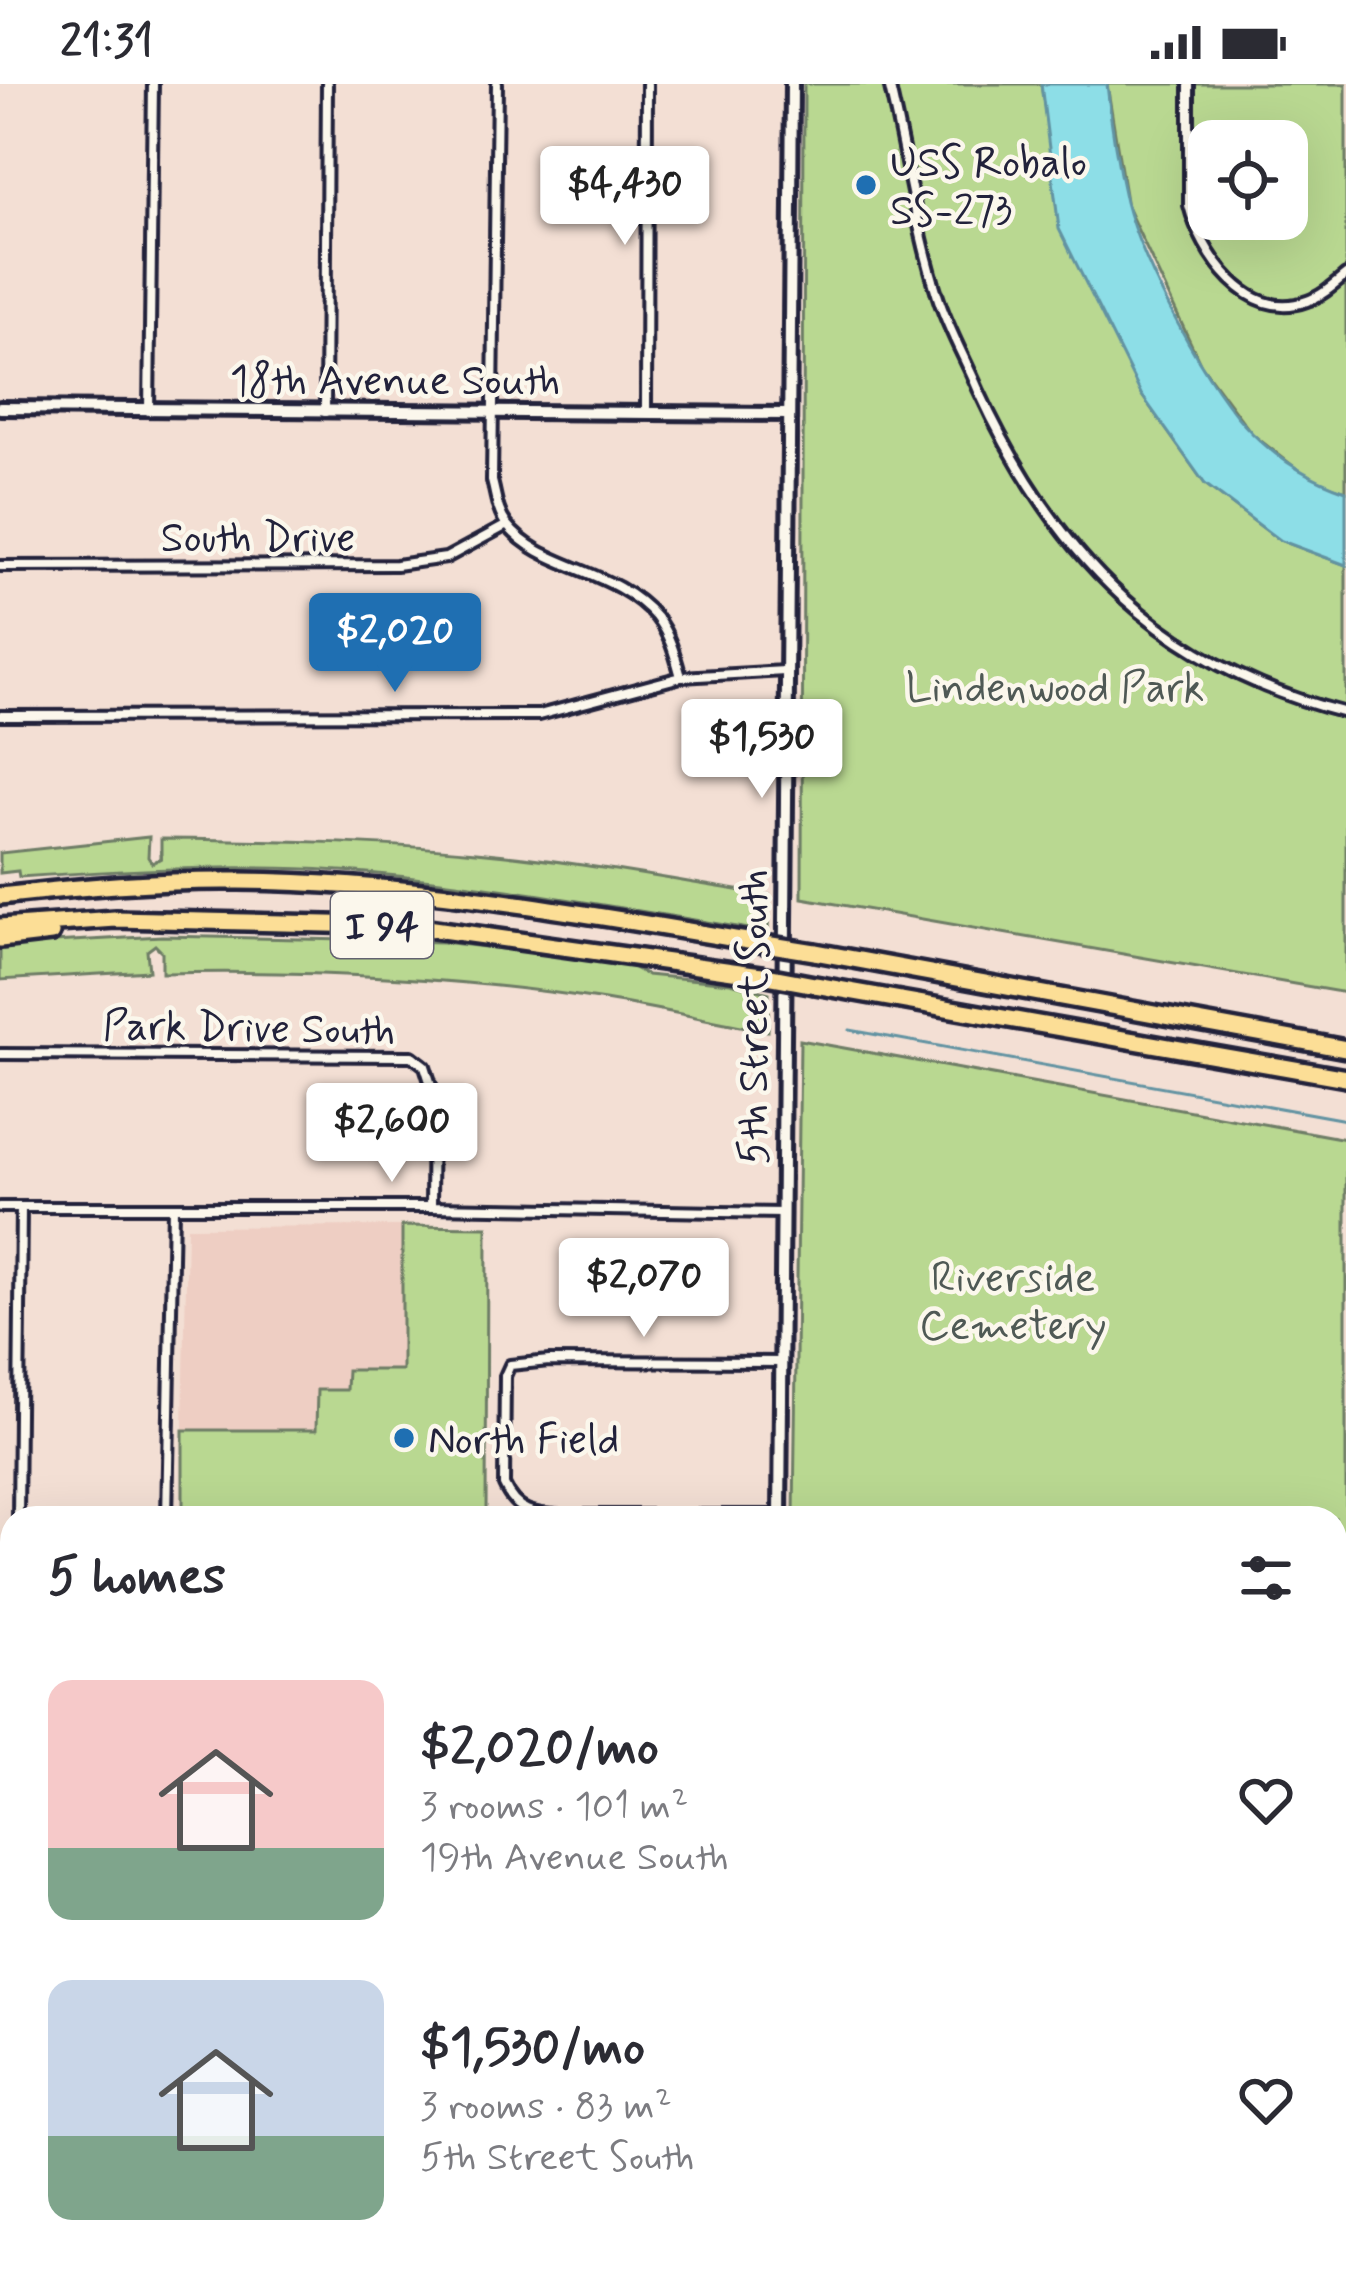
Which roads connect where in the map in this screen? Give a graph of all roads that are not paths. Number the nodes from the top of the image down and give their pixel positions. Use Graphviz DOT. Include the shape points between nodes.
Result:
graph roads {
  1 [pos="153,84"];
  2 [pos="327,84"];
  3 [pos="497,84"];
  4 [pos="647,84"];
  5 [pos="792,84"];
  6 [pos="889,84"];
  7 [pos="1189,84"];
  8 [pos="1346,275"];
  9 [pos="0,408"];
  10 [pos="149,411"];
  11 [pos="325,412"];
  12 [pos="495,412"];
  13 [pos="646,413"];
  14 [pos="789,414"];
  15 [pos="507,525"];
  16 [pos="0,566"];
  17 [pos="785,671"];
  18 [pos="681,677"];
  19 [pos="1346,713"];
  20 [pos="0,716"];
  21 [pos="0,893"];
  22 [pos="162,920"];
  23 [pos="0,927"];
  24 [pos="0,939"];
  25 [pos="1346,1049"];
  26 [pos="0,1054"];
  27 [pos="1346,1078"];
  28 [pos="0,1207"];
  29 [pos="21,1207"];
  30 [pos="173,1207"];
  31 [pos="431,1207"];
  32 [pos="784,1213"];
  33 [pos="781,1362"];
  34 [pos="18,1506"];
  35 [pos="167,1506"];
  36 [pos="519,1506"];
  37 [pos="780,1506"];
  1 -- 10 [label="street"];
  2 -- 11 [label="street"];
  3 -- 12 [label="street"];
  4 -- 13 [label="street"];
  5 -- 14 [label="street, 5th Street South"];
  6 -- 19 [label="street" via="940,302 994,427 1052,522 1154,626 1286,696"];
  7 -- 8 [label="street" via="1189,206 1208,252 1234,284 1267,304 1286,305 1306,302"];
  9 -- 10 [label="street, 18th Avenue South"];
  10 -- 11 [label="street, 18th Avenue South"];
  11 -- 12 [label="street, 18th Avenue South"];
  12 -- 13 [label="street, 18th Avenue South"];
  12 -- 15 [label="street" via="492,481"];
  13 -- 14 [label="street, 18th Avenue South"];
  14 -- 17 [label="street, 5th Street South"];
  15 -- 16 [label="street, South Drive" via="446,558 396,566"];
  15 -- 18 [label="street" via="527,544 636,598 669,636"];
  17 -- 18 [label="street"];
  17 -- 32 [label="street, 5th Street South"];
  18 -- 20 [label="street" via="539,715"];
  21 -- 25 [label="highway, I 94, bridge" via="242,881 410,890 598,915"];
  22 -- 23 [label="highway, I 94"];
  22 -- 24 [label="highway"];
  22 -- 27 [label="highway, I 94, bridge" via="413,926 761,975"];
  26 -- 31 [label="street, Park Drive South" via="412,1056 432,1088"];
  28 -- 29 [label="street"];
  29 -- 30 [label="street"];
  29 -- 34 [label="street"];
  30 -- 31 [label="street"];
  30 -- 35 [label="street"];
  31 -- 32 [label="street"];
  32 -- 33 [label="street, 5th Street South"];
  33 -- 36 [label="street" via="514,1364 505,1376 505,1485"];
  33 -- 37 [label="street, 5th Street South"];
}
